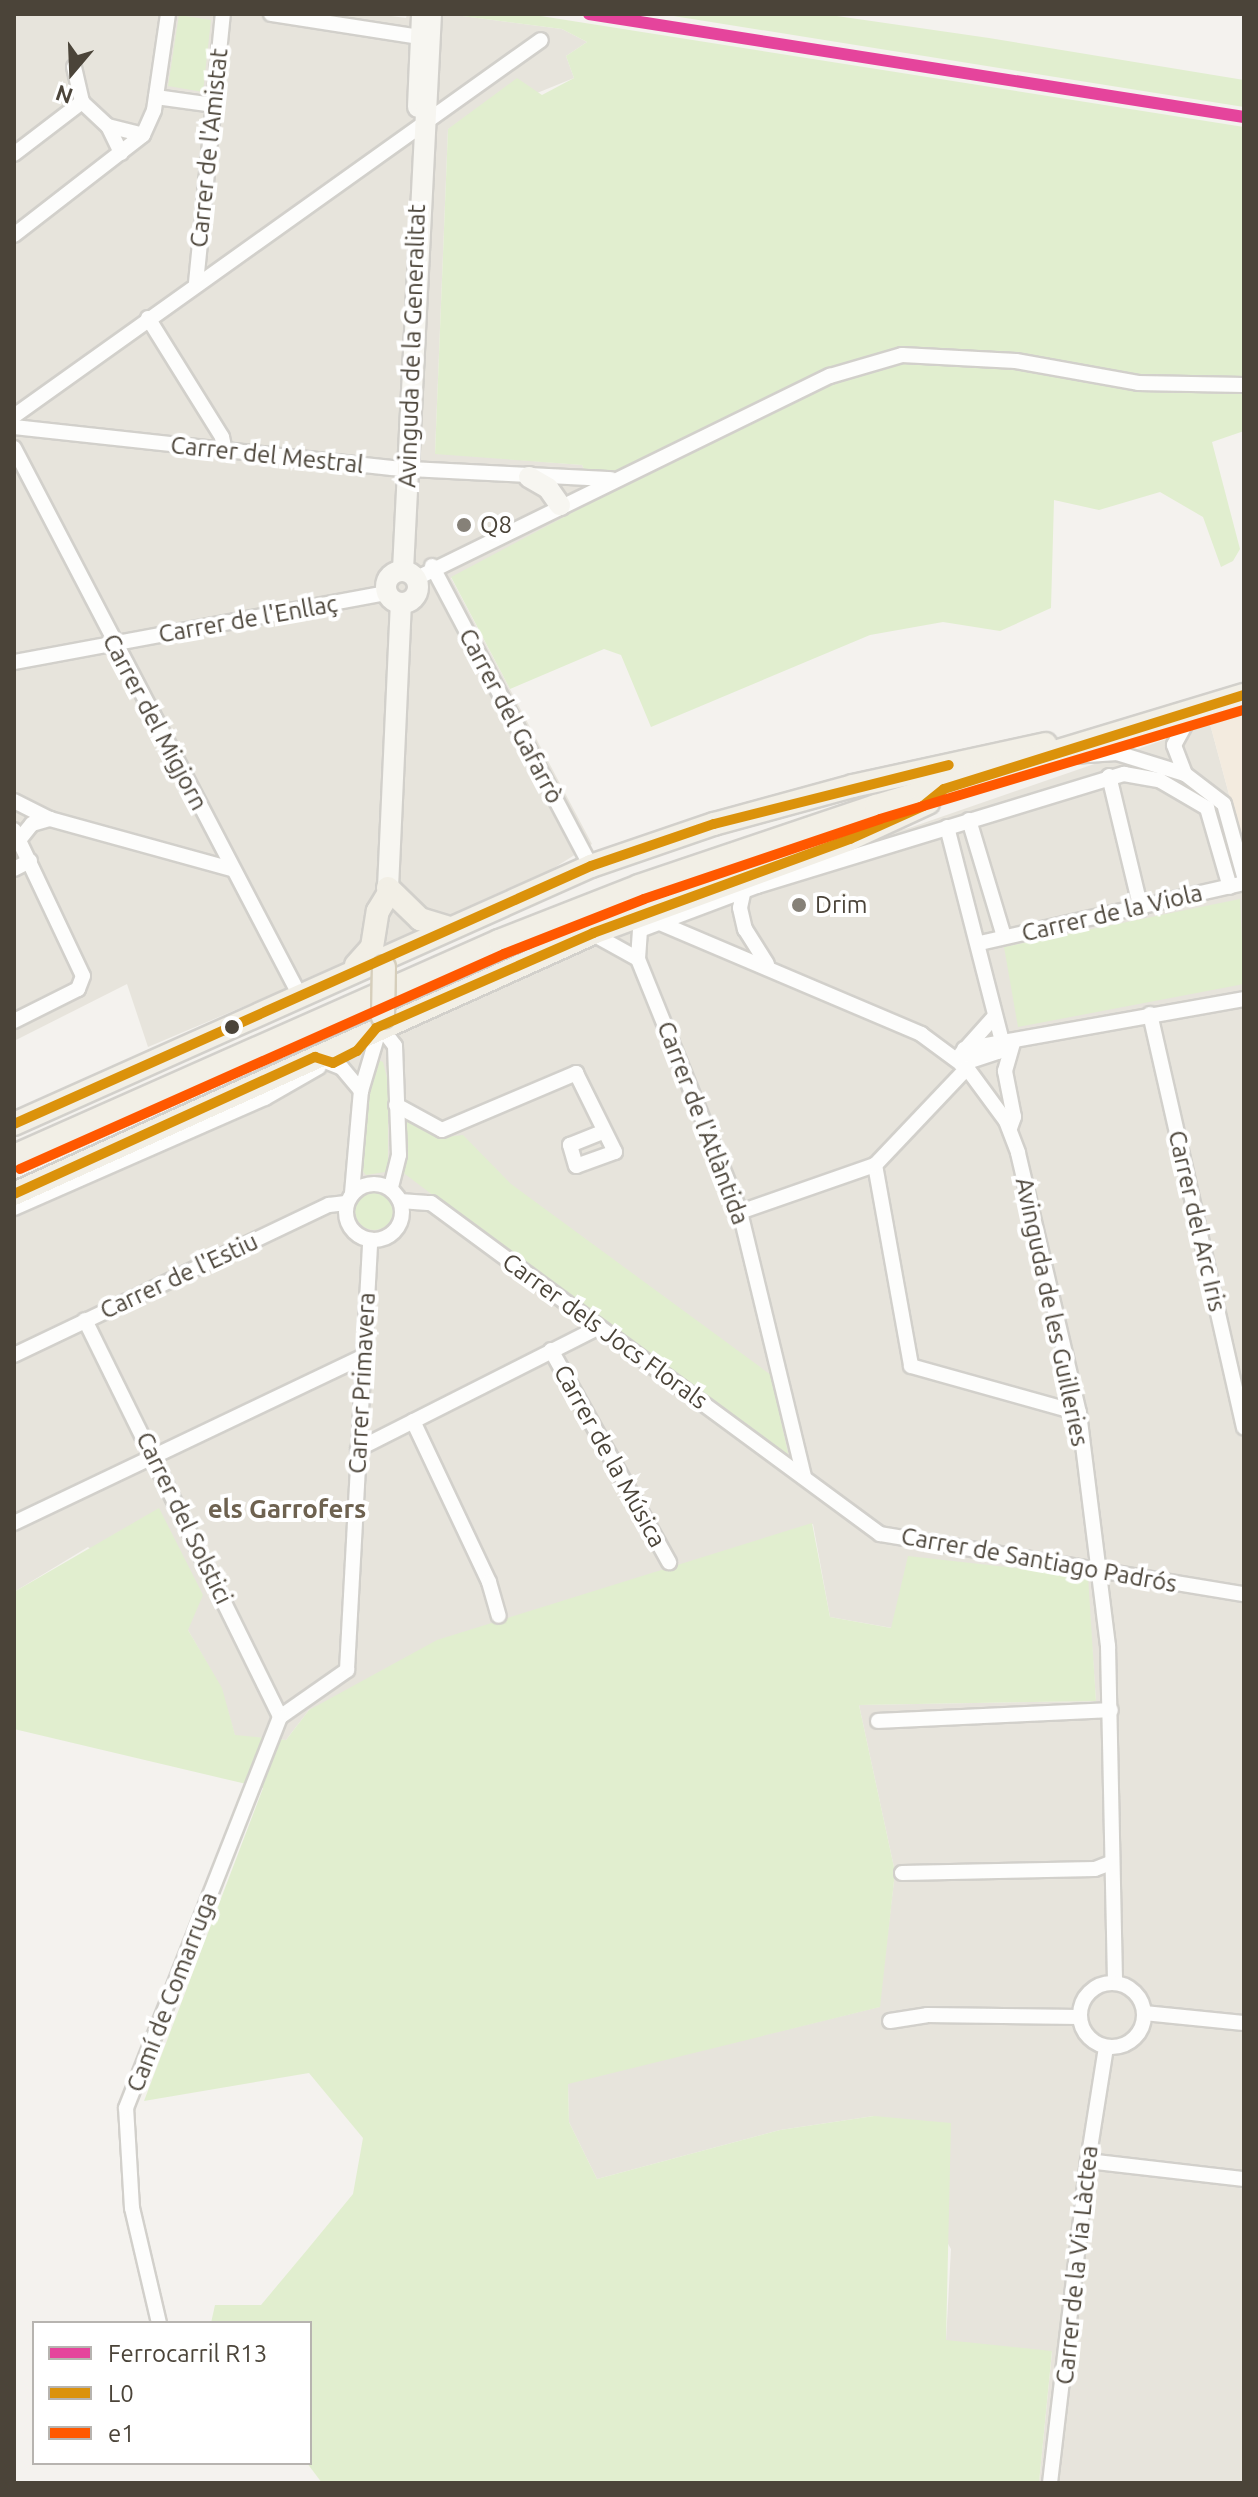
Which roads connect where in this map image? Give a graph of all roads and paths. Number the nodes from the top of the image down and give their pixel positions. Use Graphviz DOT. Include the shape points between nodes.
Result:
graph roads {
  1 [pos="168,14"];
  2 [pos="223,14"];
  3 [pos="271,14"];
  4 [pos="422,14"];
  5 [pos="431,14"];
  6 [pos="419,37"];
  7 [pos="541,40"];
  8 [pos="74,67"];
  9 [pos="156,97"];
  10 [pos="82,102"];
  11 [pos="214,105"];
  12 [pos="425,113"];
  13 [pos="108,126"];
  14 [pos="143,135"];
  15 [pos="16,149"];
  16 [pos="121,153"];
  17 [pos="14,235"];
  18 [pos="196,283"];
  19 [pos="148,318"];
  20 [pos="1244,378"];
  21 [pos="1236,384"];
  22 [pos="14,416"];
  23 [pos="14,427"];
  24 [pos="14,448"];
  25 [pos="225,451"];
  26 [pos="407,468"];
  27 [pos="529,477"];
  28 [pos="617,479"];
  29 [pos="560,505"];
  30 [pos="417,571"];
  31 [pos="394,598"];
  32 [pos="112,642"];
  33 [pos="14,662"];
  34 [pos="1244,695"];
  35 [pos="1193,711"];
  36 [pos="1072,748"];
  37 [pos="1049,755"];
  38 [pos="1185,774"];
  39 [pos="1109,776"];
  40 [pos="944,789"];
  41 [pos="14,801"];
  42 [pos="50,819"];
  43 [pos="969,820"];
  44 [pos="947,827"];
  45 [pos="17,835"];
  46 [pos="30,861"];
  47 [pos="591,866"];
  48 [pos="14,869"];
  49 [pos="232,869"];
  50 [pos="1244,876"];
  51 [pos="746,884"];
  52 [pos="1237,885"];
  53 [pos="387,892"];
  54 [pos="1141,909"];
  55 [pos="660,923"];
  56 [pos="636,924"];
  57 [pos="450,928"];
  58 [pos="593,933"];
  59 [pos="1004,937"];
  60 [pos="980,943"];
  61 [pos="638,959"];
  62 [pos="384,962"];
  63 [pos="770,967"];
  64 [pos="349,974"];
  65 [pos="299,994"];
  66 [pos="1244,999"];
  67 [pos="1150,1014"];
  68 [pos="995,1016"];
  69 [pos="14,1021"];
  70 [pos="382,1022"];
  71 [pos="1008,1044"];
  72 [pos="322,1059"];
  73 [pos="962,1060"];
  74 [pos="361,1091"];
  75 [pos="396,1105"];
  76 [pos="14,1124"];
  77 [pos="1009,1130"];
  78 [pos="603,1132"];
  79 [pos="14,1156"];
  80 [pos="875,1165"];
  81 [pos="391,1188"];
  82 [pos="14,1194"];
  83 [pos="349,1198"];
  84 [pos="400,1201"];
  85 [pos="14,1208"];
  86 [pos="740,1212"];
  87 [pos="370,1240"];
  88 [pos="85,1320"];
  89 [pos="598,1328"];
  90 [pos="551,1350"];
  91 [pos="14,1355"];
  92 [pos="362,1357"];
  93 [pos="1079,1413"];
  94 [pos="413,1421"];
  95 [pos="1244,1427"];
  96 [pos="358,1449"];
  97 [pos="153,1453"];
  98 [pos="804,1476"];
  99 [pos="14,1523"];
  100 [pos="669,1562"];
  101 [pos="1096,1572"];
  102 [pos="1244,1594"];
  103 [pos="499,1616"];
  104 [pos="1111,1710"];
  105 [pos="280,1717"];
  106 [pos="878,1721"];
  107 [pos="1111,1863"];
  108 [pos="902,1873"];
  109 [pos="1115,1983"];
  110 [pos="1144,2013"];
  111 [pos="1079,2017"];
  112 [pos="890,2021"];
  113 [pos="1244,2023"];
  114 [pos="1106,2047"];
  115 [pos="1088,2161"];
  116 [pos="1244,2179"];
  117 [pos="159,2321"];
  118 [pos="1050,2483"];
  1 -- 9 [label="street"];
  2 -- 11 [label="street, Carrer de l'Amistat"];
  3 -- 6 [label="street"];
  4 -- 6 [label="street, Avinguda de la Generalitat"];
  5 -- 12 [label="street, Avinguda de la Generalitat"];
  6 -- 12 [label="street, Avinguda de la Generalitat" via="416,87"];
  7 -- 12 [label="street"];
  8 -- 10 [label="street"];
  9 -- 11 [label="street"];
  9 -- 14 [label="street"];
  10 -- 13 [label="street"];
  10 -- 15 [label="street"];
  11 -- 18 [label="street, Carrer de l'Amistat"];
  12 -- 18 [label="street"];
  12 -- 26 [label="street, Avinguda de la Generalitat"];
  13 -- 14 [label="street"];
  13 -- 16 [label="street"];
  14 -- 16 [label="street"];
  16 -- 17 [label="street"];
  18 -- 19 [label="street"];
  19 -- 22 [label="street"];
  19 -- 25 [label="street" via="222,437"];
  20 -- 21 [label="street"];
  21 -- 28 [label="street" via="1138,383 1016,361 902,355 830,376"];
  23 -- 25 [label="street, Carrer del Mestral"];
  24 -- 32 [label="street, Carrer del Migjorn"];
  25 -- 26 [label="street, Carrer del Mestral"];
  26 -- 27 [label="street, Carrer del Mestral"];
  26 -- 30 [label="street, Avinguda de la Generalitat"];
  27 -- 28 [label="street, Carrer del Mestral"];
  27 -- 29 [label="street" via="548,488"];
  28 -- 29 [label="street"];
  29 -- 30 [label="street"];
  30 -- 31 [label="street" via="417,594"];
  30 -- 31 [label="street" via="389,576"];
  30 -- 47 [label="street, Carrer del Gafarrò"];
  31 -- 32 [label="street, Carrer de l'Enllaç"];
  31 -- 53 [label="street"];
  32 -- 33 [label="street, Carrer de l'Enllaç"];
  32 -- 49 [label="street, Carrer del Migjorn"];
  34 -- 35 [label="main road"];
  35 -- 36 [label="main road"];
  35 -- 38 [label="street" via="1174,745"];
  36 -- 37 [label="main road"];
  36 -- 47 [label="main road" via="1042,743 853,786 714,824"];
  37 -- 38 [label="street" via="1117,753"];
  37 -- 40 [label="main road"];
  38 -- 50 [label="street" via="1224,804"];
  39 -- 43 [label="street"];
  39 -- 52 [label="street" via="1139,773 1195,798 1211,817"];
  39 -- 54 [label="street"];
  40 -- 51 [label="main road" via="923,806"];
  40 -- 79 [label="main road" via="876,806 639,886 499,941"];
  41 -- 42 [label="street"];
  42 -- 45 [label="street"];
  42 -- 49 [label="street"];
  43 -- 44 [label="street"];
  43 -- 59 [label="street"];
  44 -- 51 [label="street"];
  44 -- 60 [label="street"];
  45 -- 46 [label="street"];
  46 -- 48 [label="street"];
  46 -- 69 [label="street" via="83,976 78,989"];
  47 -- 57 [label="main road"];
  49 -- 65 [label="street, Carrer del Migjorn"];
  51 -- 55 [label="street"];
  51 -- 56 [label="main road"];
  51 -- 63 [label="street" via="745,929"];
  52 -- 54 [label="street, Carrer de la Viola"];
  53 -- 57 [label="main road" via="420,919"];
  53 -- 62 [label="main road"];
  53 -- 64 [label="main road" via="372,947"];
  54 -- 59 [label="street, Carrer de la Viola"];
  55 -- 56 [label="street"];
  55 -- 63 [label="street, Avinguda de les Guilleries"];
  56 -- 58 [label="main road"];
  56 -- 61 [label="street, Carrer de l'Atlàntida"];
  57 -- 62 [label="main road"];
  58 -- 61 [label="street"];
  58 -- 70 [label="main road"];
  59 -- 60 [label="street, Carrer de la Viola"];
  60 -- 68 [label="street"];
  61 -- 86 [label="street, Carrer de l'Atlàntida"];
  62 -- 64 [label="main road"];
  62 -- 70 [label="main road, bridge"];
  63 -- 73 [label="street, Avinguda de les Guilleries" via="921,1034"];
  64 -- 65 [label="main road"];
  65 -- 76 [label="main road"];
  66 -- 67 [label="street"];
  67 -- 71 [label="street"];
  67 -- 95 [label="street, Carrer del Arc Iris"];
  68 -- 71 [label="street"];
  68 -- 73 [label="street"];
  70 -- 72 [label="main road"];
  70 -- 74 [label="street"];
  70 -- 75 [label="street" via="395,1046"];
  71 -- 73 [label="street"];
  71 -- 77 [label="street" via="1005,1071 1014,1117"];
  72 -- 74 [label="street" via="350,1075"];
  72 -- 82 [label="main road"];
  72 -- 85 [label="street" via="265,1098"];
  73 -- 77 [label="street, Avinguda de les Guilleries"];
  73 -- 80 [label="street"];
  74 -- 83 [label="street"];
  75 -- 78 [label="street" via="442,1130 576,1073"];
  75 -- 81 [label="street" via="399,1155"];
  77 -- 93 [label="street, Avinguda de les Guilleries"];
  80 -- 86 [label="street"];
  80 -- 93 [label="street" via="911,1366"];
  81 -- 83 [label="street" via="371,1183"];
  81 -- 84 [label="street"];
  83 -- 87 [label="street" via="351,1230"];
  83 -- 88 [label="street, Carrer de l'Estiu"];
  84 -- 87 [label="street" via="398,1227 383,1239"];
  84 -- 89 [label="street, Carrer dels Jocs Florals" via="431,1203"];
  86 -- 98 [label="street, Carrer de l'Atlàntida"];
  87 -- 92 [label="street, Carrer Primavera"];
  88 -- 91 [label="street, Carrer de l'Estiu"];
  88 -- 97 [label="street, Carrer del Solstici"];
  89 -- 90 [label="street"];
  89 -- 98 [label="street, Carrer dels Jocs Florals"];
  90 -- 94 [label="street"];
  90 -- 100 [label="street, Carrer de la Música"];
  92 -- 96 [label="street, Carrer Primavera"];
  92 -- 97 [label="street"];
  93 -- 101 [label="street, Avinguda de les Guilleries"];
  94 -- 96 [label="street"];
  94 -- 103 [label="street" via="489,1582"];
  96 -- 105 [label="street, Carrer Primavera" via="347,1670"];
  97 -- 99 [label="street"];
  97 -- 105 [label="street, Carrer del Solstici"];
  98 -- 101 [label="street, Carrer de Santiago Padrós" via="880,1534"];
  101 -- 102 [label="street, Carrer de Santiago Padrós"];
  101 -- 104 [label="street, Avinguda de les Guilleries"];
  104 -- 106 [label="street"];
  104 -- 107 [label="street, Avinguda de les Guilleries"];
  105 -- 117 [label="street, Camí de Comarruga" via="126,2108 132,2208"];
  107 -- 108 [label="street" via="1095,1869"];
  107 -- 109 [label="street, Avinguda de les Guilleries"];
  109 -- 110 [label="street" via="1132,1990"];
  109 -- 111 [label="street" via="1092,1989"];
  110 -- 113 [label="street"];
  110 -- 114 [label="street" via="1133,2041"];
  111 -- 112 [label="street" via="927,2015"];
  111 -- 114 [label="street" via="1086,2036"];
  114 -- 115 [label="street, Carrer de la Via Làctea"];
  115 -- 116 [label="street"];
  115 -- 118 [label="street, Carrer de la Via Làctea"];
}
